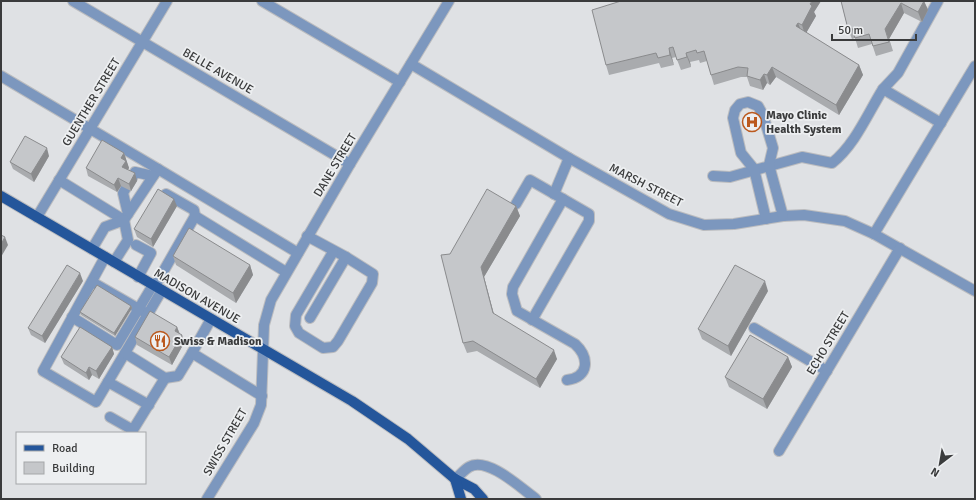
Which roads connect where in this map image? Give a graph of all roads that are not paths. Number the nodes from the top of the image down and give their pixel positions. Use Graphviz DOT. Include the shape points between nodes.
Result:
graph roads {
  1 [pos="73,1"];
  2 [pos="167,1"];
  3 [pos="262,1"];
  4 [pos="449,1"];
  5 [pos="938,1"];
  6 [pos="142,42"];
  7 [pos="411,64"];
  8 [pos="975,66"];
  9 [pos="1,76"];
  10 [pos="400,82"];
  11 [pos="883,89"];
  12 [pos="941,122"];
  13 [pos="90,129"];
  14 [pos="569,158"];
  15 [pos="350,164"];
  16 [pos="769,165"];
  17 [pos="754,170"];
  18 [pos="156,173"];
  19 [pos="713,176"];
  20 [pos="132,178"];
  21 [pos="59,180"];
  22 [pos="126,188"];
  23 [pos="166,194"];
  24 [pos="554,194"];
  25 [pos="1,196"];
  26 [pos="563,199"];
  27 [pos="516,204"];
  28 [pos="195,216"];
  29 [pos="783,216"];
  30 [pos="37,217"];
  31 [pos="126,217"];
  32 [pos="766,219"];
  33 [pos="874,234"];
  34 [pos="307,236"];
  35 [pos="136,245"];
  36 [pos="900,248"];
  37 [pos="92,249"];
  38 [pos="333,252"];
  39 [pos="298,253"];
  40 [pos="346,257"];
  41 [pos="110,260"];
  42 [pos="286,272"];
  43 [pos="138,276"];
  44 [pos="92,282"];
  45 [pos="157,287"];
  46 [pos="975,291"];
  47 [pos="138,310"];
  48 [pos="148,314"];
  49 [pos="72,317"];
  50 [pos="310,318"];
  51 [pos="211,319"];
  52 [pos="532,320"];
  53 [pos="754,328"];
  54 [pos="263,349"];
  55 [pos="125,353"];
  56 [pos="192,353"];
  57 [pos="827,371"];
  58 [pos="165,378"];
  59 [pos="567,380"];
  60 [pos="108,382"];
  61 [pos="262,396"];
  62 [pos="149,405"];
  63 [pos="110,417"];
  64 [pos="132,431"];
  65 [pos="779,451"];
  66 [pos="455,480"];
  67 [pos="207,499"];
  68 [pos="461,499"];
  69 [pos="483,499"];
  70 [pos="536,499"];
  1 -- 6 [label="street, BELLE AVENUE"];
  2 -- 6 [label="street, GUENTHER STREET"];
  3 -- 10 [label="street"];
  4 -- 7 [label="street, DANE STREET"];
  5 -- 11 [label="street" via="898,73"];
  6 -- 13 [label="street, GUENTHER STREET"];
  6 -- 15 [label="street, BELLE AVENUE"];
  7 -- 10 [label="street, DANE STREET"];
  7 -- 14 [label="street, MARSH STREET"];
  8 -- 12 [label="street"];
  9 -- 13 [label="street"];
  10 -- 15 [label="street, DANE STREET"];
  11 -- 12 [label="street"];
  11 -- 16 [label="street" via="848,146 832,163 802,157"];
  12 -- 33 [label="street"];
  13 -- 18 [label="street"];
  13 -- 21 [label="street, GUENTHER STREET"];
  14 -- 24 [label="street"];
  14 -- 32 [label="street, MARSH STREET" via="669,214 704,225"];
  15 -- 34 [label="street, DANE STREET"];
  16 -- 17 [label="street"];
  16 -- 17 [label="street" via="773,148 763,115 758,106 748,102 740,104 733,118 741,153"];
  16 -- 29 [label="street"];
  17 -- 19 [label="street" via="730,177"];
  17 -- 32 [label="street"];
  18 -- 20 [label="street" via="135,172"];
  18 -- 31 [label="street"];
  18 -- 39 [label="street"];
  21 -- 30 [label="street, GUENTHER STREET"];
  21 -- 31 [label="street"];
  22 -- 31 [label="street" via="123,193"];
  23 -- 28 [label="street" via="194,210"];
  24 -- 26 [label="street"];
  24 -- 27 [label="street" via="530,180"];
  25 -- 30 [label="main road, MADISON AVENUE"];
  26 -- 52 [label="street" via="513,287 512,294 517,311"];
  26 -- 52 [label="street" via="589,214 589,221"];
  28 -- 42 [label="street"];
  28 -- 45 [label="street"];
  29 -- 32 [label="street, MARSH STREET"];
  29 -- 33 [label="street, MARSH STREET" via="804,215 845,221"];
  30 -- 37 [label="main road, MADISON AVENUE"];
  31 -- 37 [label="street" via="105,227"];
  31 -- 41 [label="street" via="128,240"];
  33 -- 36 [label="street, MARSH STREET"];
  34 -- 38 [label="street"];
  34 -- 39 [label="street, DANE STREET"];
  35 -- 43 [label="street" via="151,253"];
  36 -- 46 [label="street, MARSH STREET"];
  36 -- 57 [label="street, ECHO STREET"];
  37 -- 41 [label="main road, MADISON AVENUE"];
  38 -- 40 [label="street"];
  38 -- 40 [label="street" via="295,320 299,333 323,348 333,347 338,341 372,284 373,274"];
  39 -- 42 [label="street, DANE STREET"];
  40 -- 50 [label="street"];
  41 -- 43 [label="main road, MADISON AVENUE"];
  41 -- 44 [label="street"];
  42 -- 54 [label="street, DANE STREET" via="271,300"];
  43 -- 45 [label="main road, MADISON AVENUE"];
  44 -- 47 [label="street"];
  44 -- 49 [label="street"];
  45 -- 47 [label="street"];
  45 -- 48 [label="street"];
  45 -- 51 [label="main road, MADISON AVENUE"];
  47 -- 48 [label="street"];
  47 -- 49 [label="street" via="117,345 88,323"];
  48 -- 55 [label="street"];
  49 -- 60 [label="street" via="43,371 96,402"];
  51 -- 54 [label="main road, MADISON AVENUE"];
  51 -- 56 [label="street"];
  52 -- 59 [label="street" via="581,350 585,364 583,372 580,376"];
  53 -- 57 [label="street"];
  54 -- 61 [label="street, SWISS STREET"];
  54 -- 66 [label="main road, MADISON AVENUE" via="382,420"];
  55 -- 58 [label="street"];
  55 -- 60 [label="street"];
  56 -- 58 [label="street" via="178,376"];
  56 -- 61 [label="street"];
  57 -- 65 [label="street, ECHO STREET"];
  58 -- 62 [label="street"];
  60 -- 62 [label="street"];
  61 -- 67 [label="street, SWISS STREET" via="254,423"];
  62 -- 64 [label="street"];
  63 -- 64 [label="street"];
  66 -- 68 [label="main road"];
  66 -- 69 [label="main road, MADISON AVENUE" via="474,489"];
  66 -- 70 [label="street" via="470,467 482,464 500,473"];
}
